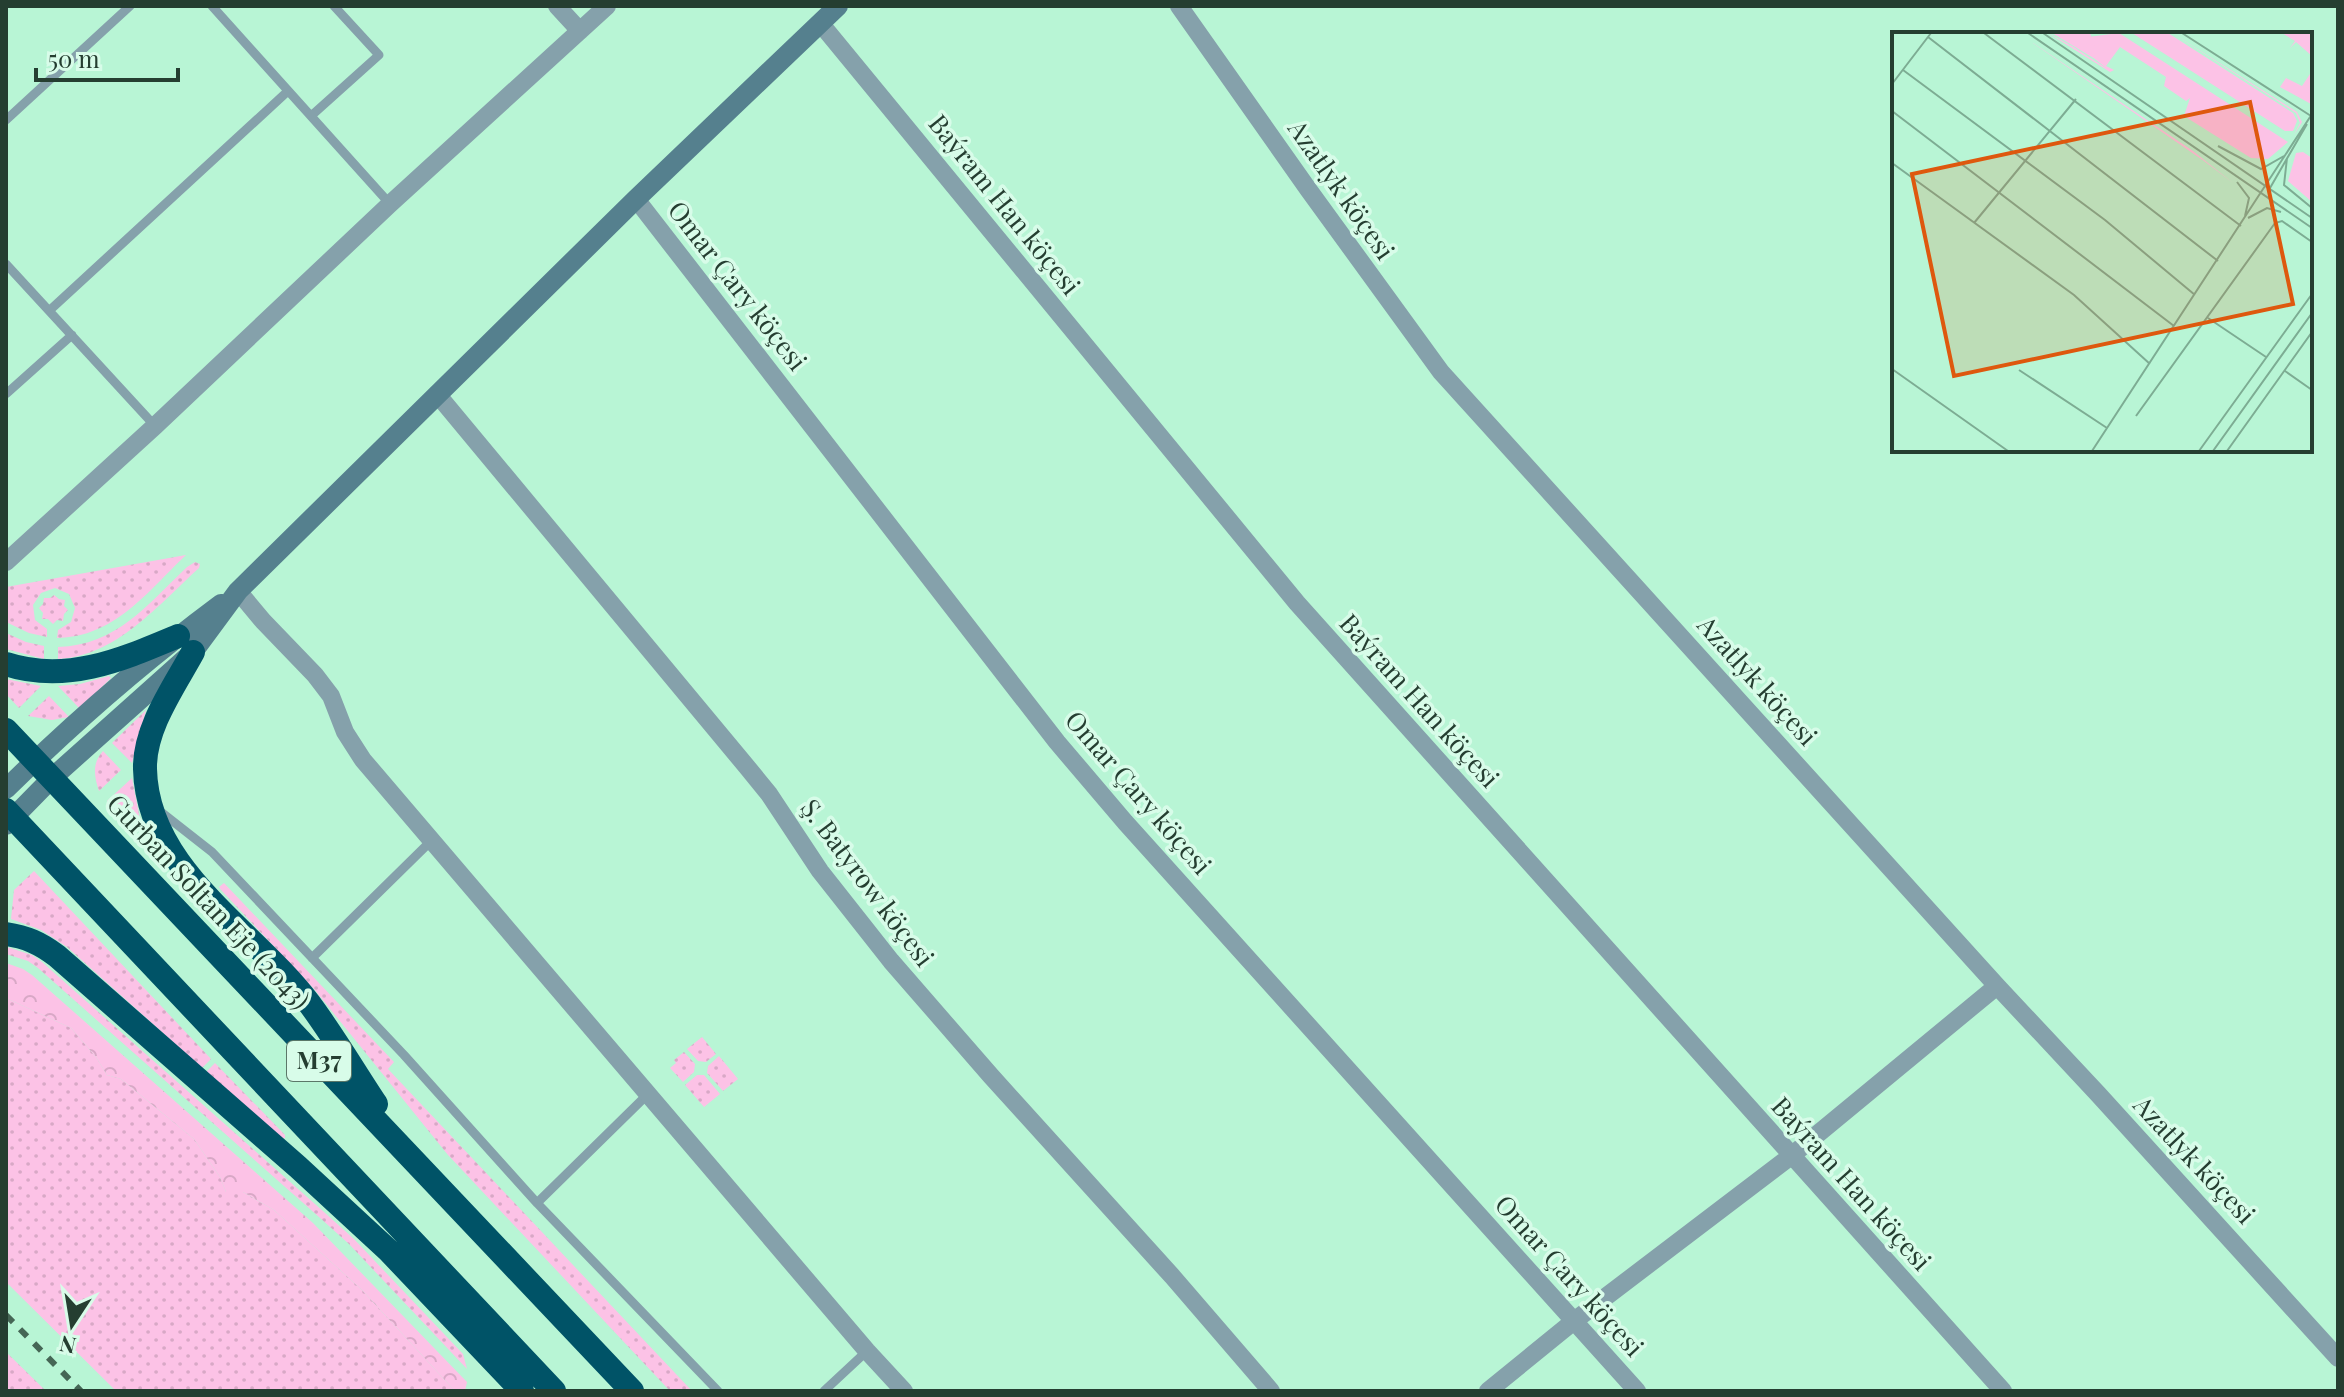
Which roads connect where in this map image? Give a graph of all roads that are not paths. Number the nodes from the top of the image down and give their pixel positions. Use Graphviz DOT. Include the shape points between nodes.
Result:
graph roads {
  1 [pos="130,6"];
  2 [pos="212,6"];
  3 [pos="334,6"];
  4 [pos="557,6"];
  5 [pos="607,6"];
  6 [pos="838,6"];
  7 [pos="1179,6"];
  8 [pos="821,24"];
  9 [pos="580,31"];
  10 [pos="288,91"];
  11 [pos="311,116"];
  12 [pos="6,120"];
  13 [pos="636,199"];
  14 [pos="390,204"];
  15 [pos="6,264"];
  16 [pos="50,310"];
  17 [pos="72,335"];
  18 [pos="6,394"];
  19 [pos="437,394"];
  20 [pos="155,426"];
  21 [pos="6,562"];
  22 [pos="238,591"];
  23 [pos="186,644"];
  24 [pos="6,664"];
  25 [pos="6,730"];
  26 [pos="34,761"];
  27 [pos="52,778"];
  28 [pos="6,789"];
  29 [pos="151,804"];
  30 [pos="8,818"];
  31 [pos="432,840"];
  32 [pos="6,934"];
  33 [pos="312,958"];
  34 [pos="1997,986"];
  35 [pos="648,1094"];
  36 [pos="1791,1156"];
  37 [pos="413,1160"];
  38 [pos="352,1177"];
  39 [pos="537,1203"];
  40 [pos="1574,1321"];
  41 [pos="867,1351"];
  42 [pos="490,1358"];
  43 [pos="2338,1358"];
  44 [pos="522,1391"];
  45 [pos="554,1391"];
  46 [pos="632,1391"];
  47 [pos="718,1391"];
  48 [pos="824,1391"];
  49 [pos="904,1391"];
  50 [pos="1271,1391"];
  51 [pos="1488,1391"];
  52 [pos="1637,1391"];
  53 [pos="2003,1391"];
  1 -- 12 [label="lane"];
  2 -- 10 [label="lane"];
  3 -- 11 [label="lane" via="379,55"];
  4 -- 9 [label="street"];
  5 -- 9 [label="street"];
  6 -- 8 [label="street"];
  7 -- 34 [label="street, Azatlyk köçesi" via="1441,372"];
  8 -- 13 [label="street"];
  8 -- 36 [label="street, Baýram Han köçesi" via="1297,603"];
  9 -- 14 [label="street"];
  10 -- 11 [label="lane"];
  10 -- 16 [label="lane"];
  11 -- 14 [label="lane"];
  13 -- 19 [label="street"];
  13 -- 40 [label="street, Omar Çary köçesi" via="1057,742"];
  14 -- 20 [label="street"];
  15 -- 16 [label="lane"];
  16 -- 17 [label="lane"];
  17 -- 18 [label="lane"];
  17 -- 20 [label="lane"];
  19 -- 22 [label="street"];
  19 -- 50 [label="street, Ş. Batyrow köçesi" via="769,794 820,871 891,961"];
  20 -- 21 [label="street"];
  22 -- 23 [label="street"];
  22 -- 31 [label="street" via="323,685 363,760"];
  23 -- 24 [label="highway" via="82,670 39,671"];
  23 -- 26 [label="street"];
  23 -- 27 [label="street"];
  23 -- 29 [label="highway" via="155,722 144,768"];
  25 -- 26 [label="highway, Gurban Soltan Eje (2043) / M37"];
  26 -- 27 [label="highway, Gurban Soltan Eje (2043) / M37"];
  26 -- 28 [label="street"];
  27 -- 30 [label="street"];
  27 -- 37 [label="highway, Gurban Soltan Eje (2043) / M37"];
  29 -- 33 [label="lane" via="212,852"];
  29 -- 37 [label="highway" via="167,847 308,1002"];
  30 -- 38 [label="highway, M37"];
  31 -- 33 [label="lane"];
  31 -- 35 [label="street"];
  32 -- 42 [label="highway" via="43,945 80,976 389,1251"];
  33 -- 39 [label="lane"];
  34 -- 36 [label="street"];
  34 -- 43 [label="street, Azatlyk köçesi"];
  35 -- 39 [label="lane"];
  35 -- 41 [label="street"];
  36 -- 40 [label="street"];
  36 -- 53 [label="street, Baýram Han köçesi"];
  37 -- 46 [label="highway, Gurban Soltan Eje (2043) / M37"];
  38 -- 42 [label="highway"];
  38 -- 45 [label="highway, M37"];
  39 -- 47 [label="lane"];
  40 -- 51 [label="street"];
  40 -- 52 [label="street, Omar Çary köçesi"];
  41 -- 48 [label="lane"];
  41 -- 49 [label="street"];
  42 -- 44 [label="highway"];
}
